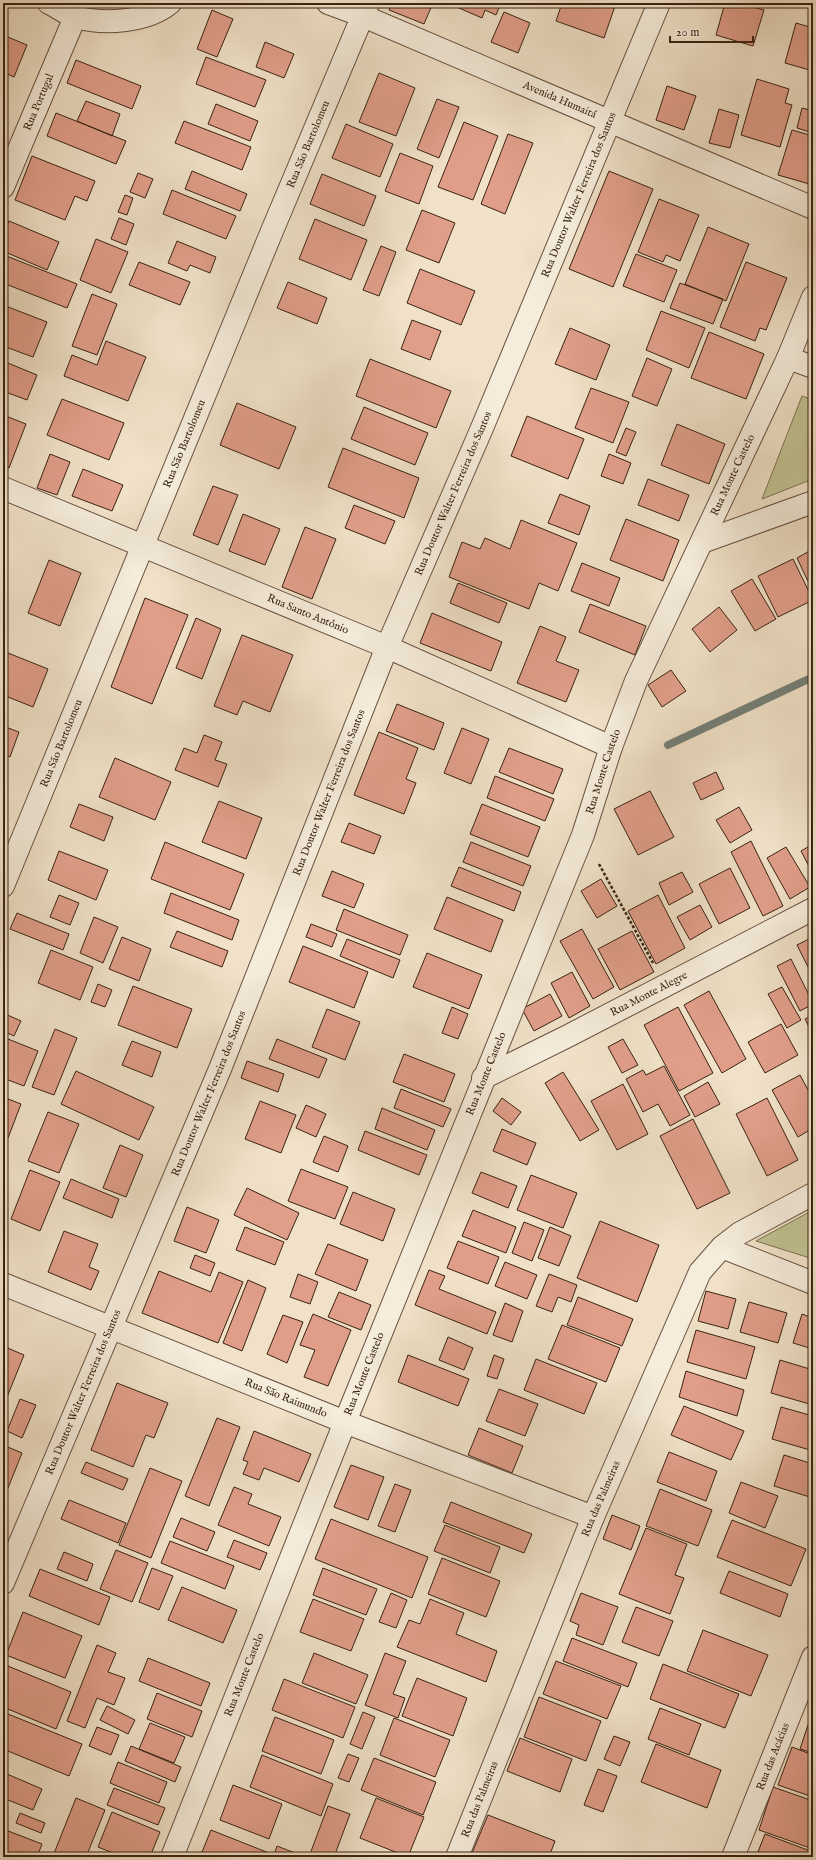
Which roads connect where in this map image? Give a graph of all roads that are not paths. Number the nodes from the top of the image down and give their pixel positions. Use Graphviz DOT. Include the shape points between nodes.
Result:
graph roads {
  1 [pos="49,3"];
  2 [pos="170,3"];
  3 [pos="328,3"];
  4 [pos="659,3"];
  5 [pos="366,10"];
  6 [pos="75,17"];
  7 [pos="611,122"];
  8 [pos="3,187"];
  9 [pos="813,208"];
  10 [pos="813,297"];
  11 [pos="788,358"];
  12 [pos="813,367"];
  13 [pos="3,488"];
  14 [pos="813,502"];
  15 [pos="702,542"];
  16 [pos="144,545"];
  17 [pos="387,647"];
  18 [pos="611,747"];
  19 [pos="3,886"];
  20 [pos="813,909"];
  21 [pos="483,1078"];
  22 [pos="813,1194"];
  23 [pos="722,1247"];
  24 [pos="813,1283"];
  25 [pos="3,1284"];
  26 [pos="111,1328"];
  27 [pos="345,1422"];
  28 [pos="594,1517"];
  29 [pos="3,1583"];
  30 [pos="813,1656"];
  31 [pos="172,1857"];
  32 [pos="457,1857"];
  33 [pos="733,1857"];
  1 -- 6 [label="street"];
  2 -- 6 [label="street" via="138,18 107,22"];
  3 -- 5 [label="street, Avenida Humaitá"];
  4 -- 7 [label="street, Rua Doutor Walter Ferreira dos Santos"];
  5 -- 7 [label="street, Avenida Humaitá"];
  5 -- 16 [label="street, Rua São Bartolomeu" via="272,231"];
  6 -- 8 [label="street, Rua Portugal"];
  7 -- 9 [label="street, Avenida Humaitá"];
  7 -- 17 [label="street, Rua Doutor Walter Ferreira dos Santos"];
  10 -- 11 [label="street, Rua Monte Castelo"];
  11 -- 12 [label="street"];
  11 -- 15 [label="street, Rua Monte Castelo"];
  13 -- 16 [label="street, Rua Santo Antônio"];
  14 -- 15 [label="street"];
  15 -- 18 [label="street, Rua Monte Castelo" via="636,681"];
  16 -- 17 [label="street, Rua Santo Antônio"];
  16 -- 19 [label="street, Rua São Bartolomeu"];
  17 -- 18 [label="street, Rua Santo Antônio"];
  17 -- 26 [label="street, Rua Doutor Walter Ferreira dos Santos" via="220,1069"];
  18 -- 21 [label="street, Rua Monte Castelo" via="583,835"];
  20 -- 21 [label="street, Rua Monte Alegre"];
  21 -- 27 [label="street, Rua Monte Castelo"];
  22 -- 23 [label="street, Rua das Palmeiras" via="740,1233"];
  23 -- 24 [label="street"];
  23 -- 28 [label="street, Rua das Palmeiras" via="700,1272"];
  25 -- 26 [label="street, Rua São Raimundo"];
  26 -- 27 [label="street, Rua São Raimundo"];
  26 -- 29 [label="street, Rua Doutor Walter Ferreira dos Santos"];
  27 -- 28 [label="street, Rua São Raimundo"];
  27 -- 31 [label="street, Rua Monte Castelo"];
  28 -- 32 [label="street, Rua das Palmeiras"];
  30 -- 33 [label="street, Rua das Acácias"];
}
